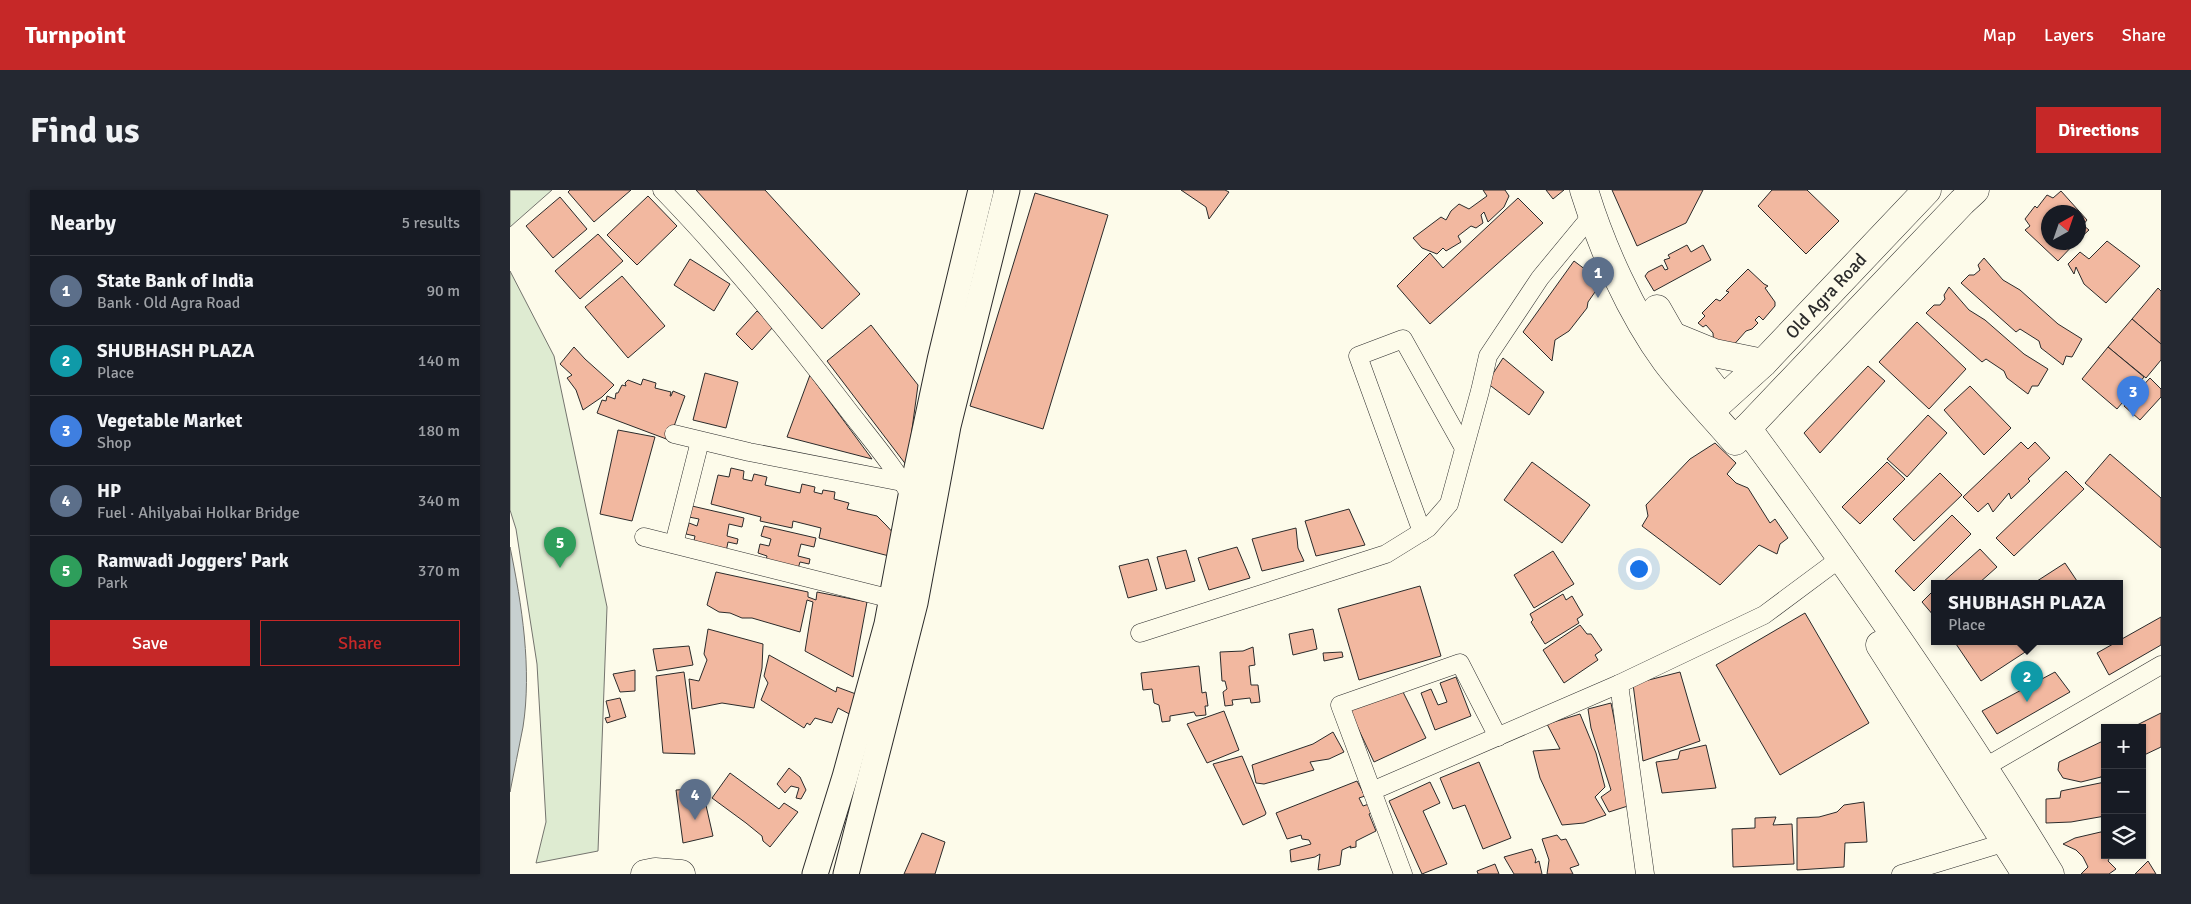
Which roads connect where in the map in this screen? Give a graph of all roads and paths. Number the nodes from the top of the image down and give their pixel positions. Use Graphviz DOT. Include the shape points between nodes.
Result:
graph roads {
  1 [pos="662,190"];
  2 [pos="981,190"];
  3 [pos="1007,190"];
  4 [pos="1927,190"];
  5 [pos="1975,190"];
  6 [pos="1591,198"];
  7 [pos="1673,337"];
  8 [pos="1763,363"];
  9 [pos="1716,405"];
  10 [pos="674,434"];
  11 [pos="1741,435"];
  12 [pos="700,441"];
  13 [pos="1464,448"];
  14 [pos="906,489"];
  15 [pos="930,530"];
  16 [pos="1422,532"];
  17 [pos="644,537"];
  18 [pos="674,544"];
  19 [pos="1835,563"];
  20 [pos="892,599"];
  21 [pos="1140,633"];
  22 [pos="2161,665"];
  23 [pos="1619,684"];
  24 [pos="1498,737"];
  25 [pos="1975,773"];
  26 [pos="1372,791"];
  27 [pos="2017,839"];
  28 [pos="815,874"];
  29 [pos="846,874"];
  30 [pos="1403,874"];
  31 [pos="1645,874"];
  32 [pos="1901,874"];
  33 [pos="2026,874"];
  34 [pos="2050,874"];
  1 -- 14 [label="street" via="817,370"];
  2 -- 14 [label="street"];
  3 -- 15 [label="street" via="948,426"];
  4 -- 8 [label="main road, Old Agra Road"];
  5 -- 11 [label="main road"];
  6 -- 7 [label="main road"];
  6 -- 9 [label="main road" via="1628,297 1666,360"];
  6 -- 13 [label="street" via="1488,356"];
  7 -- 8 [label="main road" via="1714,353"];
  7 -- 9 [label="main road"];
  8 -- 9 [label="main road, Old Agra Road"];
  9 -- 11 [label="main road"];
  10 -- 12 [label="street"];
  11 -- 19 [label="main road"];
  12 -- 14 [label="street"];
  12 -- 18 [label="street"];
  13 -- 16 [label="street" via="1449,504"];
  13 -- 16 [label="street" via="1403,338 1358,356"];
  14 -- 15 [label="street"];
  14 -- 20 [label="street"];
  15 -- 29 [label="street" via="915,603"];
  16 -- 21 [label="street" via="1386,554"];
  17 -- 18 [label="street"];
  18 -- 20 [label="street"];
  19 -- 23 [label="street" via="1764,615"];
  19 -- 25 [label="main road"];
  20 -- 28 [label="street" via="845,777"];
  22 -- 25 [label="street"];
  23 -- 24 [label="street"];
  23 -- 31 [label="street"];
  24 -- 26 [label="street"];
  24 -- 26 [label="street" via="1460,662 1340,705"];
  25 -- 27 [label="main road"];
  26 -- 30 [label="street"];
  27 -- 32 [label="street"];
  27 -- 33 [label="main road"];
  27 -- 34 [label="main road"];
}
